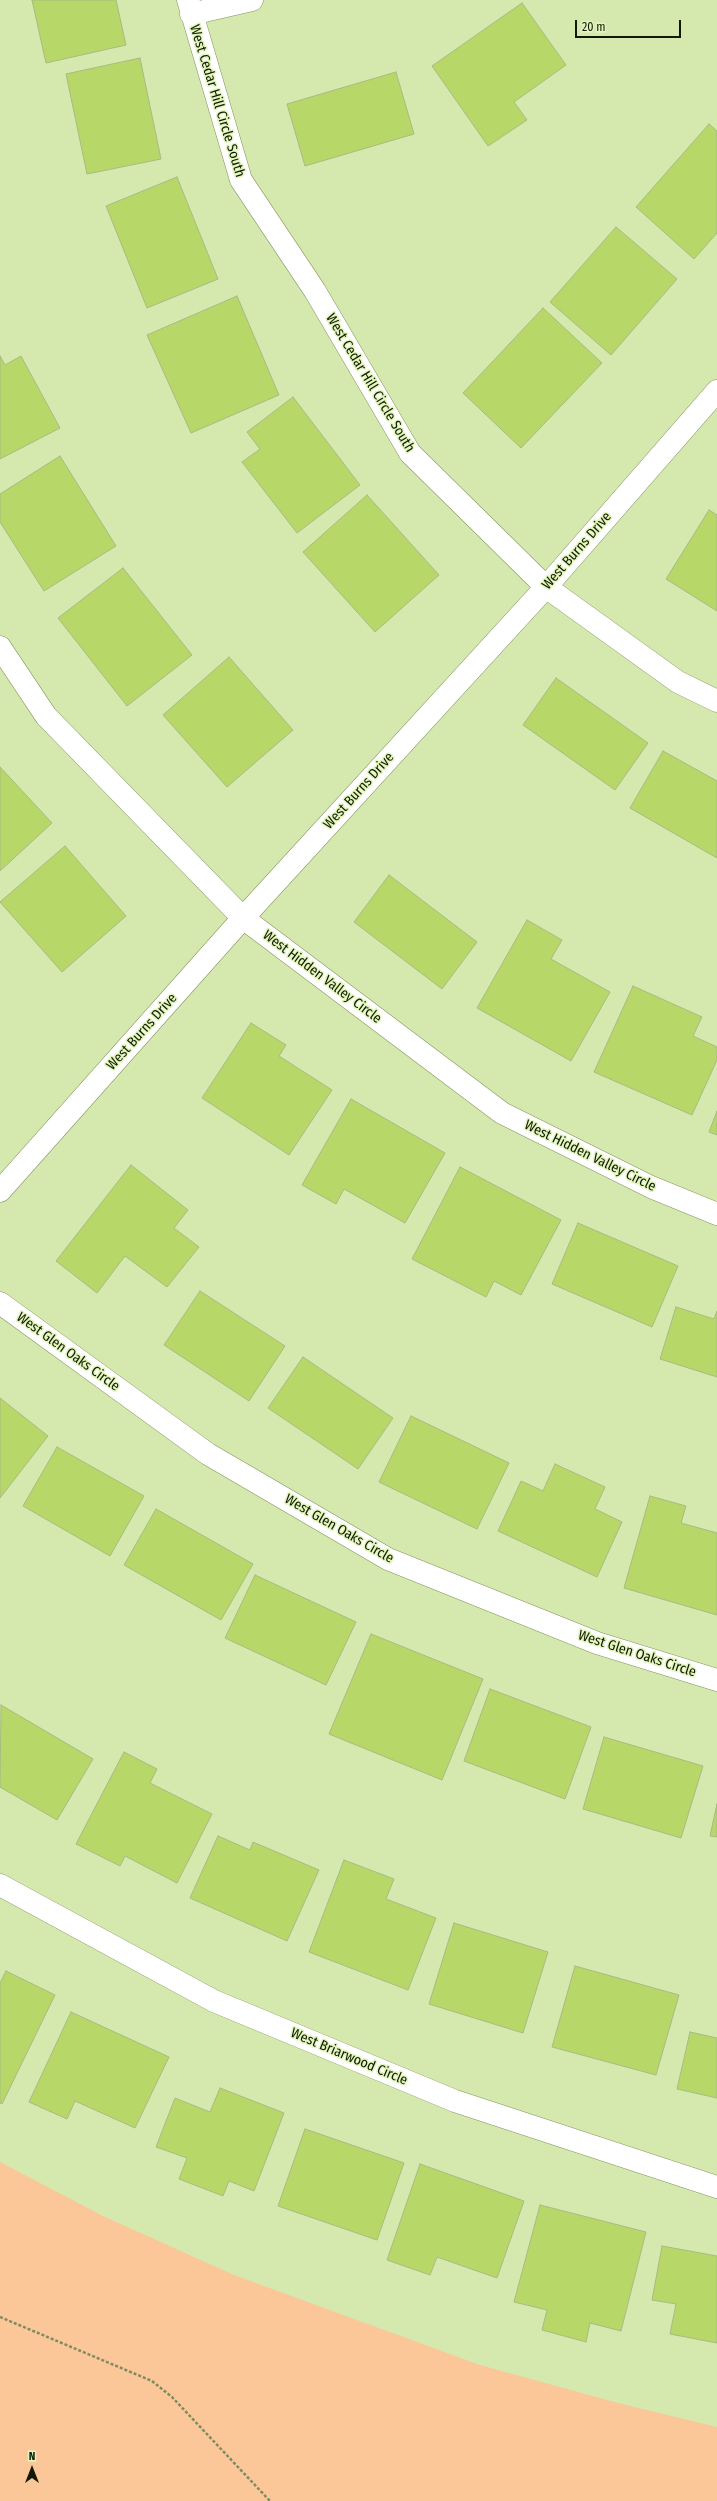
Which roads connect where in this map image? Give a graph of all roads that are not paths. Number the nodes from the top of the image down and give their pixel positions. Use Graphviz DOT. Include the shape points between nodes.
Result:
graph roads {
  1 [pos="252,0"];
  2 [pos="189,7"];
  3 [pos="717,390"];
  4 [pos="546,587"];
  5 [pos="0,647"];
  6 [pos="717,701"];
  7 [pos="243,918"];
  8 [pos="0,1191"];
  9 [pos="717,1214"];
  10 [pos="0,1303"];
  11 [pos="717,1680"];
  12 [pos="0,1885"];
  13 [pos="717,2187"];
  1 -- 2 [label="street"];
  2 -- 4 [label="street, West Cedar Hill Circle South" via="241,180 315,292 410,453"];
  3 -- 4 [label="street, West Burns Drive"];
  4 -- 6 [label="street, West Cedar Hill Circle South" via="678,682"];
  4 -- 7 [label="street, West Burns Drive"];
  5 -- 7 [label="street, West Hidden Valley Circle" via="46,716"];
  7 -- 8 [label="street, West Burns Drive"];
  7 -- 9 [label="street, West Hidden Valley Circle" via="502,1113 651,1187"];
  10 -- 11 [label="street, West Glen Oaks Circle" via="208,1454 388,1560 597,1643"];
  12 -- 13 [label="street, West Briarwood Circle" via="214,2001 455,2101"];
}
